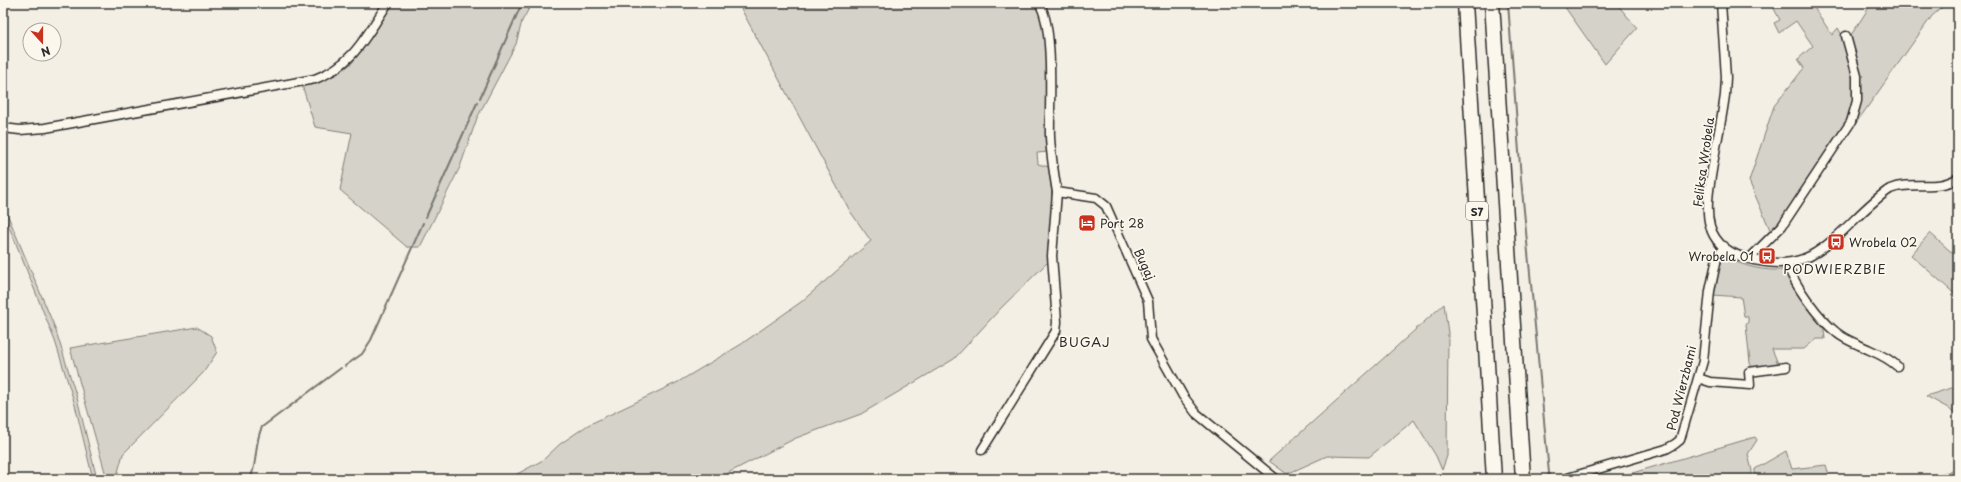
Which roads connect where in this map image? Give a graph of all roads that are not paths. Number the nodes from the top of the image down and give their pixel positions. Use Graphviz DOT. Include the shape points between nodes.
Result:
graph roads {
  1 [pos="388,3"];
  2 [pos="1039,3"];
  3 [pos="1465,3"];
  4 [pos="1492,3"];
  5 [pos="1721,3"];
  6 [pos="1846,36"];
  7 [pos="3,128"];
  8 [pos="1958,178"];
  9 [pos="1057,192"];
  10 [pos="1724,246"];
  11 [pos="1749,259"];
  12 [pos="1787,263"];
  13 [pos="1897,366"];
  14 [pos="1786,367"];
  15 [pos="1698,378"];
  16 [pos="982,450"];
  17 [pos="1266,476"];
  18 [pos="1276,479"];
  19 [pos="1494,479"];
  20 [pos="1522,479"];
  21 [pos="1564,479"];
  1 -- 7 [label="street" via="347,61 330,73 315,79 45,128"];
  2 -- 9 [label="street" via="1047,23 1050,138"];
  3 -- 19 [label="highway, S7"];
  4 -- 20 [label="highway, S7"];
  5 -- 10 [label="street, Feliksa Wrobela" via="1725,94 1706,207 1712,230"];
  6 -- 11 [label="street" via="1857,76 1857,101 1851,122 1782,226"];
  8 -- 12 [label="street, Feliksa Wrobela" via="1941,185 1899,186 1890,189 1816,252"];
  9 -- 16 [label="street" via="1052,256 1056,331"];
  9 -- 17 [label="street, Bugaj" via="1096,198 1106,206 1148,301 1152,339 1183,396 1196,413"];
  10 -- 11 [label="street, Feliksa Wrobela"];
  10 -- 15 [label="street, Pod Wierzbami" via="1717,258 1710,291 1703,361"];
  11 -- 12 [label="street, Feliksa Wrobela"];
  12 -- 13 [label="street" via="1792,278 1824,322 1838,334 1884,355"];
  14 -- 15 [label="street" via="1749,372 1750,385 1710,382"];
  15 -- 21 [label="street, Pod Wierzbami" via="1684,431 1675,444"];
  17 -- 18 [label="street, Bugaj"];
}
